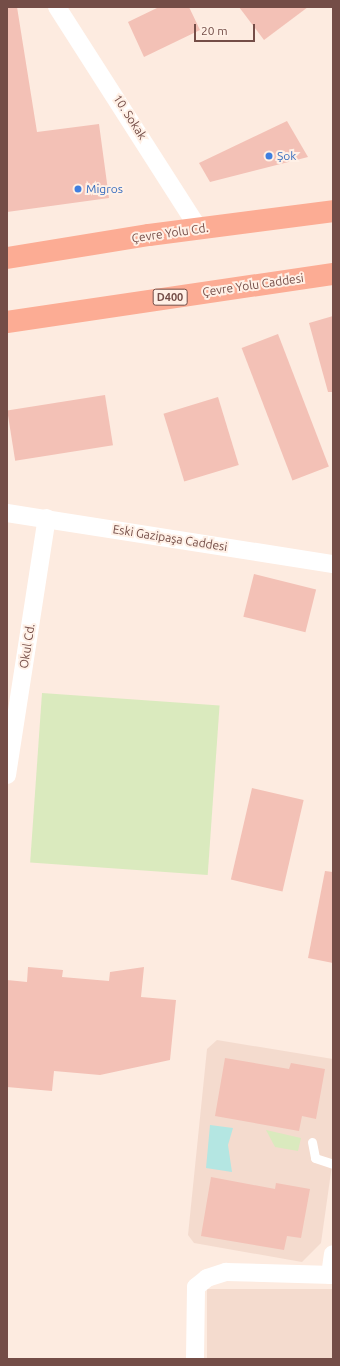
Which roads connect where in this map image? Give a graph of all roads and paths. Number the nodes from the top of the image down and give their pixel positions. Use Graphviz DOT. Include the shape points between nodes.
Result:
graph roads {
  1 [pos="58,7"];
  2 [pos="333,211"];
  3 [pos="199,229"];
  4 [pos="7,258"];
  5 [pos="333,274"];
  6 [pos="7,322"];
  7 [pos="7,513"];
  8 [pos="46,518"];
  9 [pos="333,564"];
  10 [pos="7,774"];
  11 [pos="312,1142"];
  12 [pos="333,1164"];
  13 [pos="333,1254"];
  14 [pos="331,1275"];
  15 [pos="195,1359"];
  1 -- 3 [label="street, 10. Sokak"];
  2 -- 3 [label="highway, Çevre Yolu Cd."];
  3 -- 4 [label="highway, Çevre Yolu Cd."];
  5 -- 6 [label="highway, Çevre Yolu Caddesi / D400"];
  7 -- 8 [label="street, Eski Gazipaşa Caddesi"];
  8 -- 9 [label="street, Eski Gazipaşa Caddesi"];
  8 -- 10 [label="street, Okul Cd."];
  11 -- 12 [label="lane" via="315,1158"];
  13 -- 14 [label="street"];
  14 -- 15 [label="street" via="226,1272 207,1278 196,1287"];
}
